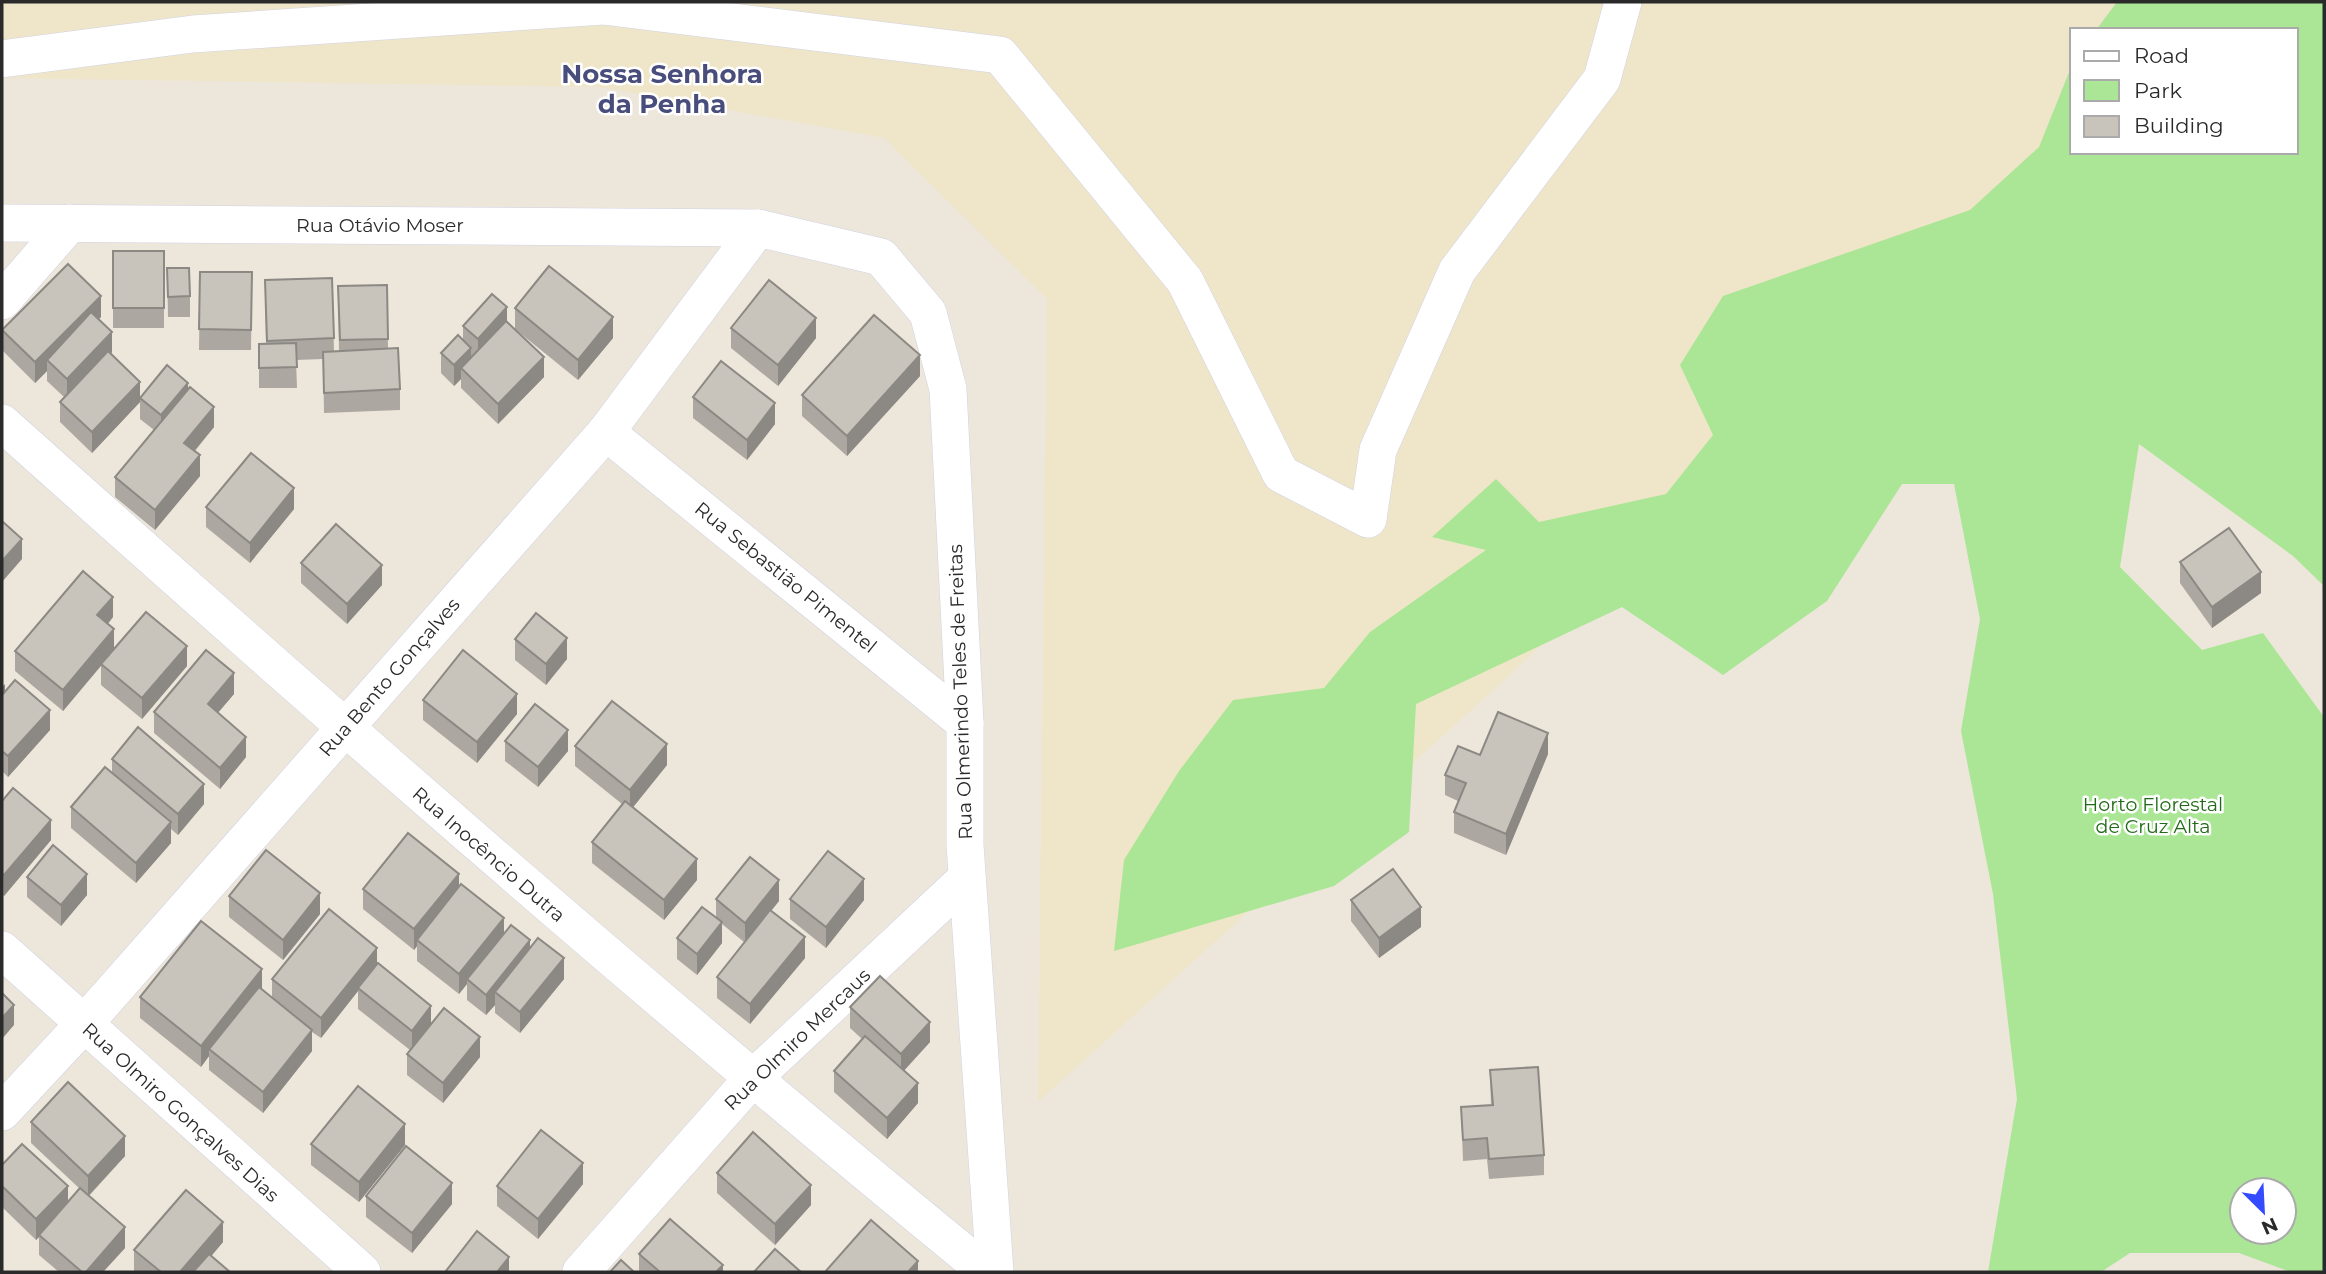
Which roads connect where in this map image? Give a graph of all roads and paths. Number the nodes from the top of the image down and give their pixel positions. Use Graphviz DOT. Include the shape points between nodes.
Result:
graph roads {
  1 [pos="1623,2"];
  2 [pos="2,59"];
  3 [pos="2,223"];
  4 [pos="70,223"];
  5 [pos="758,228"];
  6 [pos="2,300"];
  7 [pos="2,423"];
  8 [pos="606,432"];
  9 [pos="965,723"];
  10 [pos="343,729"];
  11 [pos="967,878"];
  12 [pos="2,950"];
  13 [pos="83,1025"];
  14 [pos="751,1080"];
  15 [pos="2,1112"];
  16 [pos="362,1272"];
  17 [pos="581,1272"];
  18 [pos="987,1272"];
  19 [pos="995,1272"];
  1 -- 2 [label="street" via="1602,79 1457,271 1378,450 1368,519 1281,474 1185,281 1000,55 603,6 193,34"];
  3 -- 4 [label="street, Rua Otávio Moser"];
  4 -- 5 [label="street, Rua Otávio Moser"];
  4 -- 6 [label="street"];
  5 -- 8 [label="street, Rua Bento Gonçalves"];
  5 -- 9 [label="street, Rua Olmerindo Teles de Freitas" via="881,257 928,313 948,389"];
  7 -- 10 [label="street, Rua Inocêncio Dutra"];
  8 -- 9 [label="street, Rua Sebastião Pimentel"];
  8 -- 10 [label="street, Rua Bento Gonçalves"];
  9 -- 11 [label="street, Rua Olmerindo Teles de Freitas"];
  10 -- 13 [label="street, Rua Bento Gonçalves"];
  10 -- 14 [label="street, Rua Inocêncio Dutra"];
  11 -- 14 [label="street, Rua Olmiro Mercaus"];
  11 -- 19 [label="street, Rua Olmerindo Teles de Freitas"];
  12 -- 13 [label="street, Rua Olmiro Gonçalves Dias"];
  13 -- 15 [label="street, Rua Bento Gonçalves"];
  13 -- 16 [label="street, Rua Olmiro Gonçalves Dias"];
  14 -- 17 [label="street, Rua Olmiro Mercaus"];
  14 -- 18 [label="street, Rua Inocêncio Dutra"];
}
